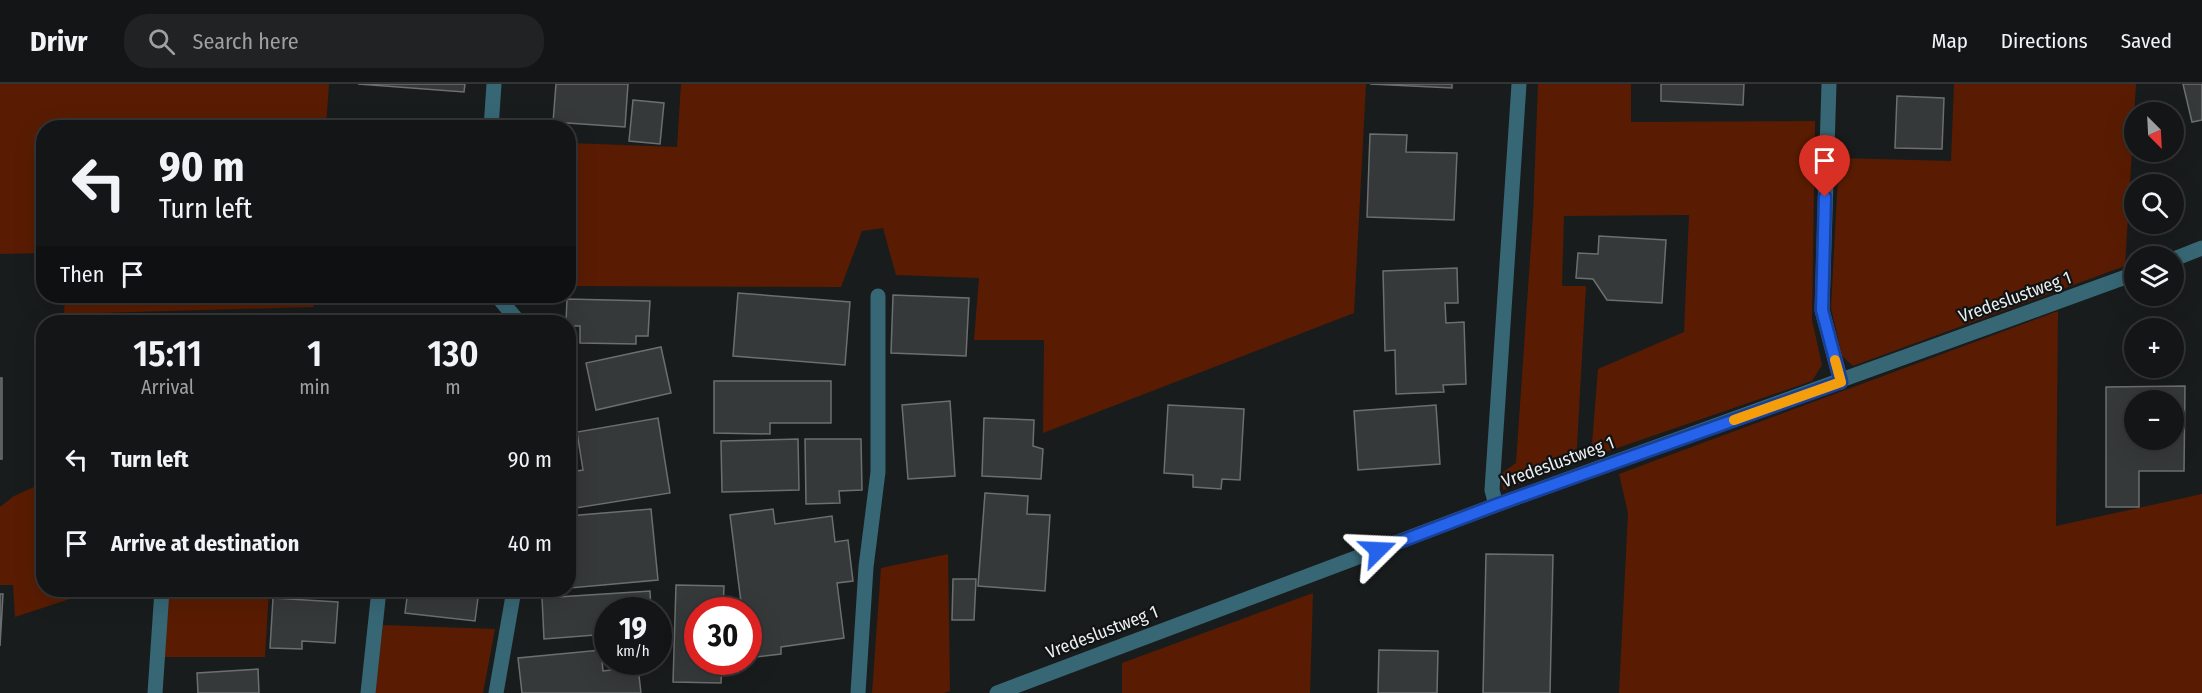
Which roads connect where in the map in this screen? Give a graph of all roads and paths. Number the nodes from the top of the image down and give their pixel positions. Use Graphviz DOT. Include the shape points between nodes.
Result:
graph roads {
  1 [pos="494,84"];
  2 [pos="1519,84"];
  3 [pos="1829,84"];
  4 [pos="492,120"];
  5 [pos="2202,248"];
  6 [pos="2184,255"];
  7 [pos="2124,278"];
  8 [pos="878,296"];
  9 [pos="503,303"];
  10 [pos="513,315"];
  11 [pos="1841,382"];
  12 [pos="1496,505"];
  13 [pos="161,597"];
  14 [pos="378,597"];
  15 [pos="513,597"];
  16 [pos="154,693"];
  17 [pos="368,693"];
  18 [pos="496,693"];
  19 [pos="858,693"];
  20 [pos="997,693"];
  1 -- 4 [label="street"];
  2 -- 12 [label="street" via="1492,490"];
  3 -- 11 [label="street" via="1822,310"];
  5 -- 6 [label="street"];
  7 -- 11 [label="street, Vredeslustweg 1"];
  8 -- 19 [label="street" via="878,472 866,567"];
  9 -- 10 [label="street"];
  11 -- 12 [label="street, Vredeslustweg 1"];
  12 -- 20 [label="street, Vredeslustweg 1"];
  13 -- 16 [label="street"];
  14 -- 17 [label="street"];
  15 -- 18 [label="street"];
}
